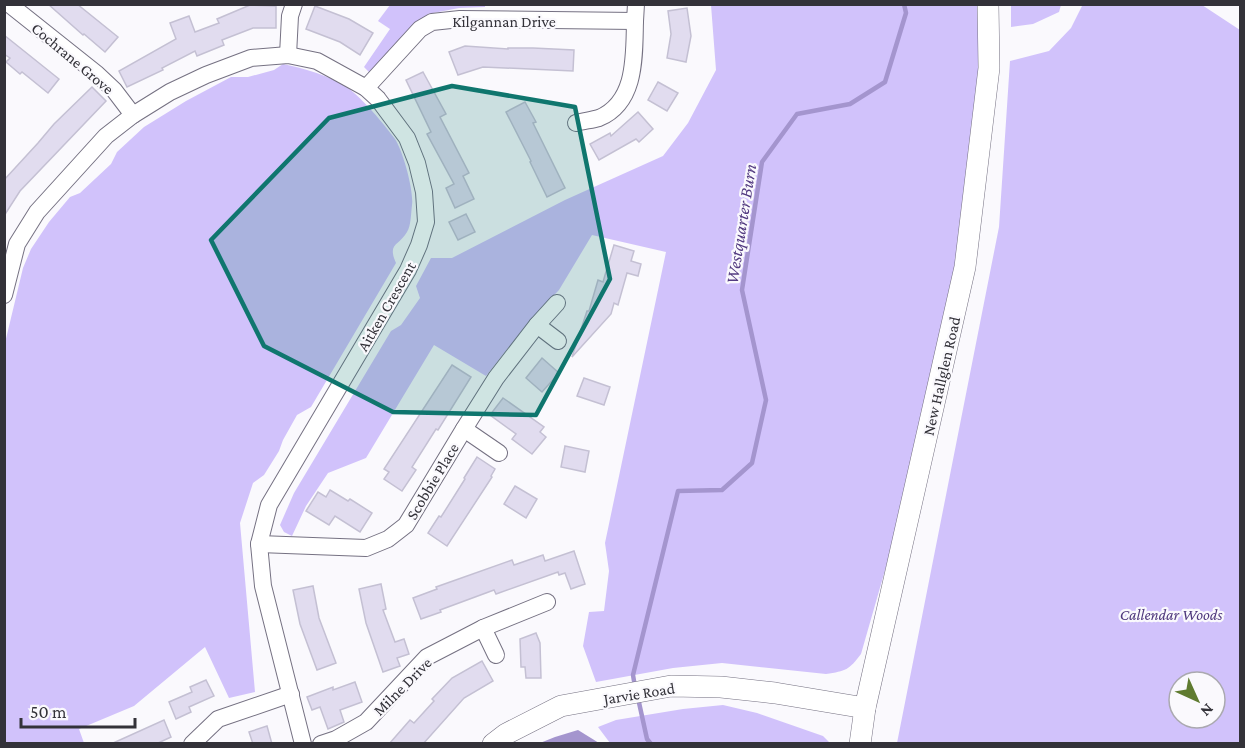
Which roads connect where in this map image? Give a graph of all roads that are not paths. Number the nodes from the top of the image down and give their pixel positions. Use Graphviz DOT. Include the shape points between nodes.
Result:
graph roads {
  1 [pos="9,4"];
  2 [pos="294,4"];
  3 [pos="988,4"];
  4 [pos="635,13"];
  5 [pos="288,55"];
  6 [pos="366,88"];
  7 [pos="133,115"];
  8 [pos="576,123"];
  9 [pos="4,295"];
  10 [pos="557,303"];
  11 [pos="537,325"];
  12 [pos="558,341"];
  13 [pos="464,429"];
  14 [pos="499,453"];
  15 [pos="259,544"];
  16 [pos="547,602"];
  17 [pos="483,628"];
  18 [pos="496,655"];
  19 [pos="291,694"];
  20 [pos="865,708"];
  21 [pos="192,744"];
  22 [pos="303,744"];
  23 [pos="321,744"];
  24 [pos="493,744"];
  25 [pos="860,744"];
  1 -- 7 [label="street, Cochrane Grove" via="97,74"];
  2 -- 5 [label="street"];
  3 -- 20 [label="street, New Hallglen Road" via="989,69 965,267"];
  4 -- 6 [label="street, Kilgannan Drive" via="432,22 420,29"];
  4 -- 8 [label="street, Kilgannan Drive" via="634,60 622,99 599,117"];
  5 -- 6 [label="street, Aitken Crescent" via="317,61"];
  5 -- 7 [label="street, Aitken Crescent" via="251,58 206,75"];
  6 -- 15 [label="street, Aitken Crescent" via="407,138 424,192 426,222 408,270 268,505"];
  7 -- 9 [label="street, Aitken Crescent" via="106,136 37,212 17,244"];
  10 -- 11 [label="street, Scobbie Place"];
  11 -- 12 [label="street"];
  11 -- 13 [label="street, Scobbie Place" via="496,378"];
  13 -- 14 [label="street, Scobbie Place"];
  13 -- 15 [label="street, Scobbie Place" via="406,525 388,539 366,548"];
  15 -- 19 [label="street, Aitken Crescent" via="263,586"];
  16 -- 17 [label="street, Milne Drive"];
  17 -- 18 [label="street"];
  17 -- 23 [label="street, Milne Drive" via="427,657 366,722"];
  19 -- 21 [label="street" via="218,719"];
  19 -- 22 [label="street, Aitken Crescent"];
  20 -- 24 [label="street, Jarvie Road" via="722,687 671,686 561,706"];
  20 -- 25 [label="street, New Hallglen Road"];
}
